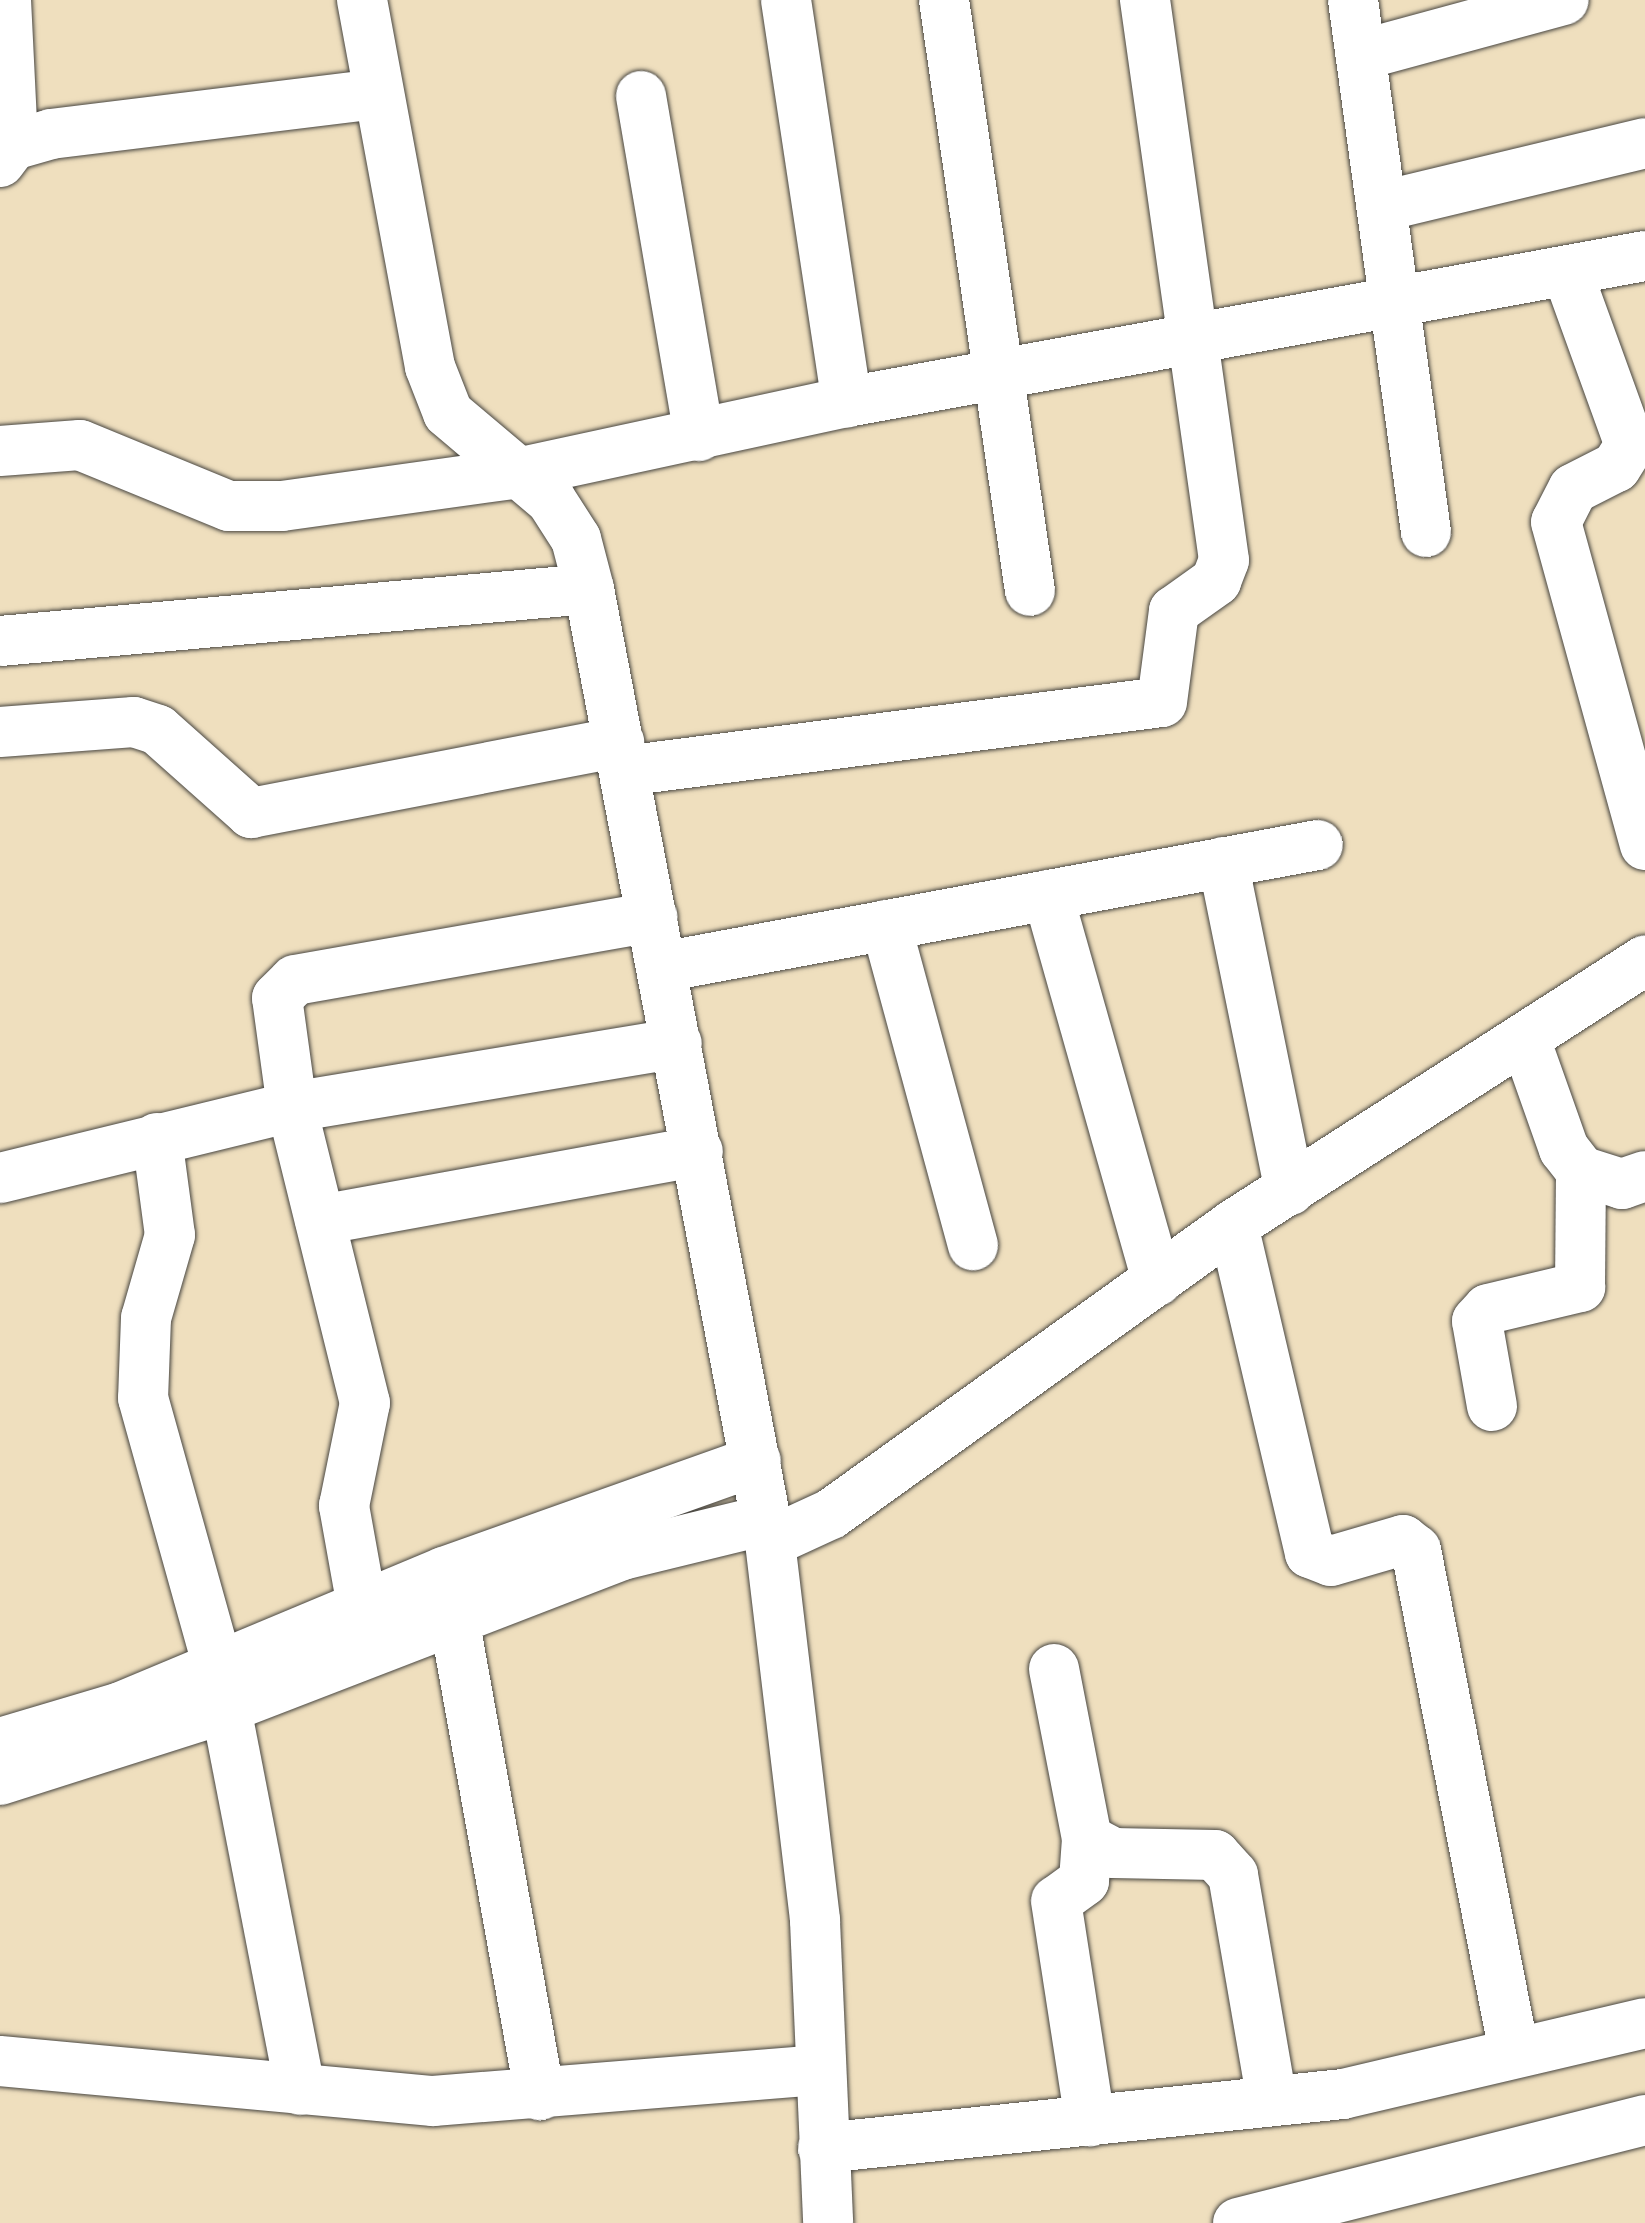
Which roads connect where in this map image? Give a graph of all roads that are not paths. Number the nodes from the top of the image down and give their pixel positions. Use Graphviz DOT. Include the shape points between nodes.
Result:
graph roads {
  1 [pos="6,0"];
  2 [pos="362,0"];
  3 [pos="786,0"];
  4 [pos="944,0"];
  5 [pos="1145,0"];
  6 [pos="1353,0"];
  7 [pos="1564,0"];
  8 [pos="1361,56"];
  9 [pos="377,94"];
  10 [pos="641,96"];
  11 [pos="1645,143"];
  12 [pos="6,153"];
  13 [pos="1383,206"];
  14 [pos="1645,256"];
  15 [pos="1568,274"];
  16 [pos="1394,304"];
  17 [pos="1197,338"];
  18 [pos="997,376"];
  19 [pos="847,402"];
  20 [pos="699,436"];
  21 [pos="1638,443"];
  22 [pos="0,451"];
  23 [pos="513,474"];
  24 [pos="1426,532"];
  25 [pos="589,589"];
  26 [pos="1030,590"];
  27 [pos="0,641"];
  28 [pos="0,732"];
  29 [pos="622,756"];
  30 [pos="1318,844"];
  31 [pos="1645,846"];
  32 [pos="1223,862"];
  33 [pos="1048,895"];
  34 [pos="652,917"];
  35 [pos="886,926"];
  36 [pos="1645,960"];
  37 [pos="662,968"];
  38 [pos="1525,1039"];
  39 [pos="678,1043"];
  40 [pos="292,1107"];
  41 [pos="157,1138"];
  42 [pos="698,1151"];
  43 [pos="1581,1171"];
  44 [pos="1645,1176"];
  45 [pos="0,1178"];
  46 [pos="1290,1190"];
  47 [pos="320,1220"];
  48 [pos="1233,1226"];
  49 [pos="973,1246"];
  50 [pos="1157,1281"];
  51 [pos="1492,1406"];
  52 [pos="763,1503"];
  53 [pos="362,1606"];
  54 [pos="453,1613"];
  55 [pos="1054,1669"];
  56 [pos="222,1687"];
  57 [pos="0,1743"];
  58 [pos="0,1780"];
  59 [pos="1087,1839"];
  60 [pos="1645,2023"];
  61 [pos="1514,2052"];
  62 [pos="0,2061"];
  63 [pos="821,2070"];
  64 [pos="300,2090"];
  65 [pos="540,2095"];
  66 [pos="1272,2101"];
  67 [pos="1090,2120"];
  68 [pos="1645,2120"];
  69 [pos="823,2148"];
  70 [pos="828,2223"];
  71 [pos="1238,2223"];
  1 -- 12 [label="street"];
  2 -- 9 [label="street"];
  3 -- 19 [label="street"];
  4 -- 18 [label="street"];
  5 -- 17 [label="street"];
  6 -- 8 [label="street"];
  7 -- 8 [label="street"];
  8 -- 13 [label="street"];
  9 -- 12 [label="street"];
  9 -- 23 [label="street" via="430,367 448,413"];
  10 -- 20 [label="street"];
  11 -- 13 [label="street"];
  13 -- 16 [label="street"];
  14 -- 15 [label="street"];
  15 -- 16 [label="street"];
  15 -- 21 [label="street"];
  16 -- 17 [label="street"];
  16 -- 24 [label="street"];
  17 -- 18 [label="street"];
  17 -- 29 [label="street" via="1224,560 1216,581 1174,611 1162,702"];
  18 -- 19 [label="street"];
  18 -- 26 [label="street"];
  19 -- 20 [label="street"];
  20 -- 23 [label="street"];
  21 -- 31 [label="street" via="1616,467 1572,489 1556,522"];
  22 -- 23 [label="street" via="80,444 116,453 230,506"];
  23 -- 25 [label="street" via="552,500 576,539"];
  25 -- 27 [label="street"];
  25 -- 29 [label="street"];
  28 -- 29 [label="street" via="134,722 158,730 251,813"];
  29 -- 34 [label="street"];
  30 -- 32 [label="street"];
  32 -- 33 [label="street"];
  32 -- 46 [label="street"];
  33 -- 35 [label="street"];
  33 -- 50 [label="street"];
  34 -- 37 [label="street"];
  34 -- 40 [label="street" via="294,980 278,998"];
  35 -- 37 [label="street"];
  35 -- 49 [label="street"];
  36 -- 38 [label="street"];
  37 -- 39 [label="street"];
  38 -- 43 [label="street" via="1564,1149"];
  38 -- 46 [label="street"];
  39 -- 40 [label="street"];
  39 -- 42 [label="street"];
  40 -- 41 [label="street"];
  40 -- 47 [label="street"];
  41 -- 45 [label="street"];
  41 -- 56 [label="street" via="170,1235 146,1318 143,1398"];
  42 -- 47 [label="street"];
  42 -- 52 [label="street"];
  43 -- 44 [label="street" via="1622,1184"];
  43 -- 51 [label="street" via="1580,1287 1488,1309 1478,1321"];
  46 -- 48 [label="street"];
  47 -- 53 [label="street" via="365,1403 344,1506"];
  48 -- 50 [label="street"];
  48 -- 61 [label="street" via="1310,1552 1331,1561 1403,1540 1416,1550"];
  50 -- 52 [label="street" via="832,1514"];
  52 -- 53 [label="street"];
  52 -- 54 [label="street"];
  52 -- 63 [label="street" via="814,1920"];
  53 -- 56 [label="street"];
  54 -- 56 [label="street"];
  54 -- 65 [label="street"];
  55 -- 59 [label="street"];
  56 -- 57 [label="street"];
  56 -- 58 [label="street"];
  56 -- 64 [label="street"];
  59 -- 66 [label="street" via="1114,1853 1202,1852 1226,1863"];
  59 -- 67 [label="street" via="1084,1881 1056,1901"];
  60 -- 61 [label="street"];
  61 -- 66 [label="street" via="1420,2080"];
  62 -- 64 [label="street"];
  63 -- 65 [label="street"];
  63 -- 69 [label="street"];
  64 -- 65 [label="street" via="433,2101"];
  66 -- 67 [label="street"];
  67 -- 69 [label="street"];
  68 -- 71 [label="street"];
  69 -- 70 [label="street"];
}
